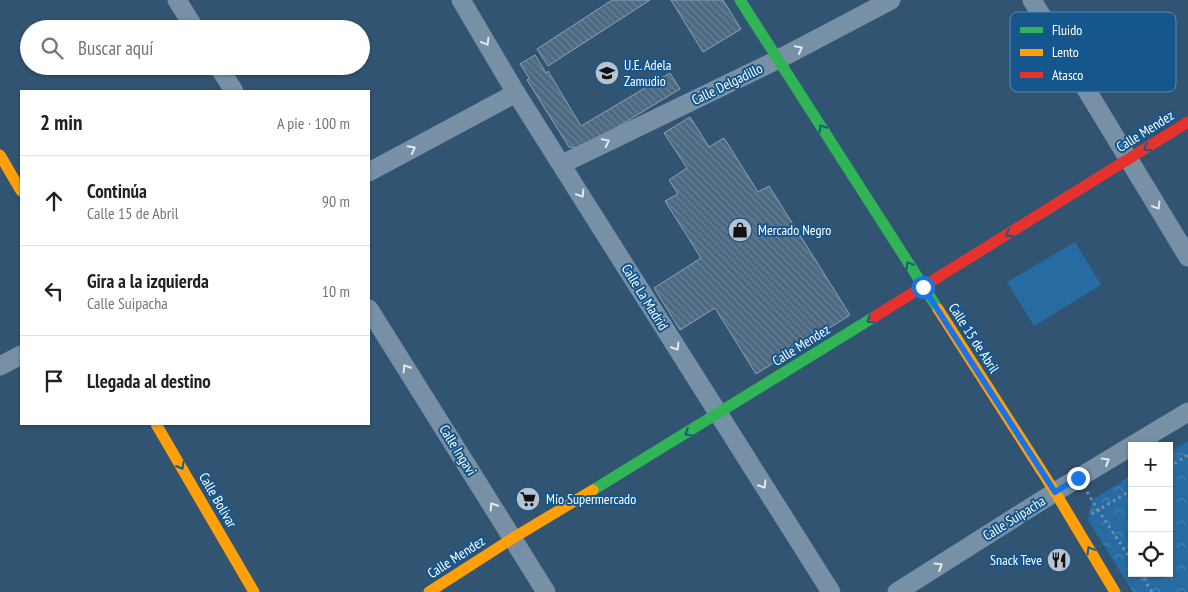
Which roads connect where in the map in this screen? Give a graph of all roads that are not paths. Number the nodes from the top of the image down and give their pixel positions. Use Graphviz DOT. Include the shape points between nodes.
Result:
graph roads {
  1 [pos="177,0"];
  2 [pos="460,0"];
  3 [pos="740,0"];
  4 [pos="891,0"];
  5 [pos="1032,0"];
  6 [pos="1039,12"];
  7 [pos="189,20"];
  8 [pos="779,60"];
  9 [pos="224,75"];
  10 [pos="233,90"];
  11 [pos="1088,92"];
  12 [pos="516,93"];
  13 [pos="1188,122"];
  14 [pos="0,155"];
  15 [pos="1129,159"];
  16 [pos="562,164"];
  17 [pos="370,171"];
  18 [pos="20,189"];
  19 [pos="1188,257"];
  20 [pos="923,287"];
  21 [pos="370,311"];
  22 [pos="20,356"];
  23 [pos="0,366"];
  24 [pos="1188,412"];
  25 [pos="718,414"];
  26 [pos="157,425"];
  27 [pos="1055,492"];
  28 [pos="513,538"];
  29 [pos="254,592"];
  30 [pos="430,592"];
  31 [pos="546,592"];
  32 [pos="830,592"];
  33 [pos="897,592"];
  34 [pos="1115,592"];
  1 -- 7 [label="street"];
  2 -- 12 [label="street, Calle La Madrid, one-way"];
  3 -- 8 [label="street, Calle 15 de Abril"];
  8 -- 4 [label="street, Calle Delgadillo, one-way"];
  5 -- 6 [label="street"];
  16 -- 8 [label="street, Calle Delgadillo, one-way"];
  20 -- 8 [label="street, Calle 15 de Abril, one-way"];
  9 -- 10 [label="street"];
  11 -- 15 [label="street"];
  12 -- 16 [label="street, Calle La Madrid"];
  17 -- 12 [label="street, one-way"];
  13 -- 15 [label="street, Calle Mendez, one-way"];
  14 -- 18 [label="street"];
  15 -- 19 [label="street, one-way"];
  15 -- 20 [label="street, Calle Mendez, one-way"];
  16 -- 25 [label="street, Calle La Madrid, one-way"];
  20 -- 25 [label="street, Calle Mendez, one-way"];
  20 -- 27 [label="street, Calle 15 de Abril"];
  28 -- 21 [label="street, Calle Ingavi, one-way"];
  22 -- 23 [label="street"];
  27 -- 24 [label="street, Calle Suipacha, one-way"];
  25 -- 28 [label="street, Calle Mendez, one-way"];
  25 -- 32 [label="street, Calle La Madrid, one-way"];
  26 -- 29 [label="street, Calle Bolívar, one-way"];
  33 -- 27 [label="street, Calle Suipacha, one-way"];
  34 -- 27 [label="street, Calle 15 de Abril, one-way"];
  28 -- 30 [label="street, Calle Mendez"];
  28 -- 31 [label="street, Calle Ingavi"];
}
